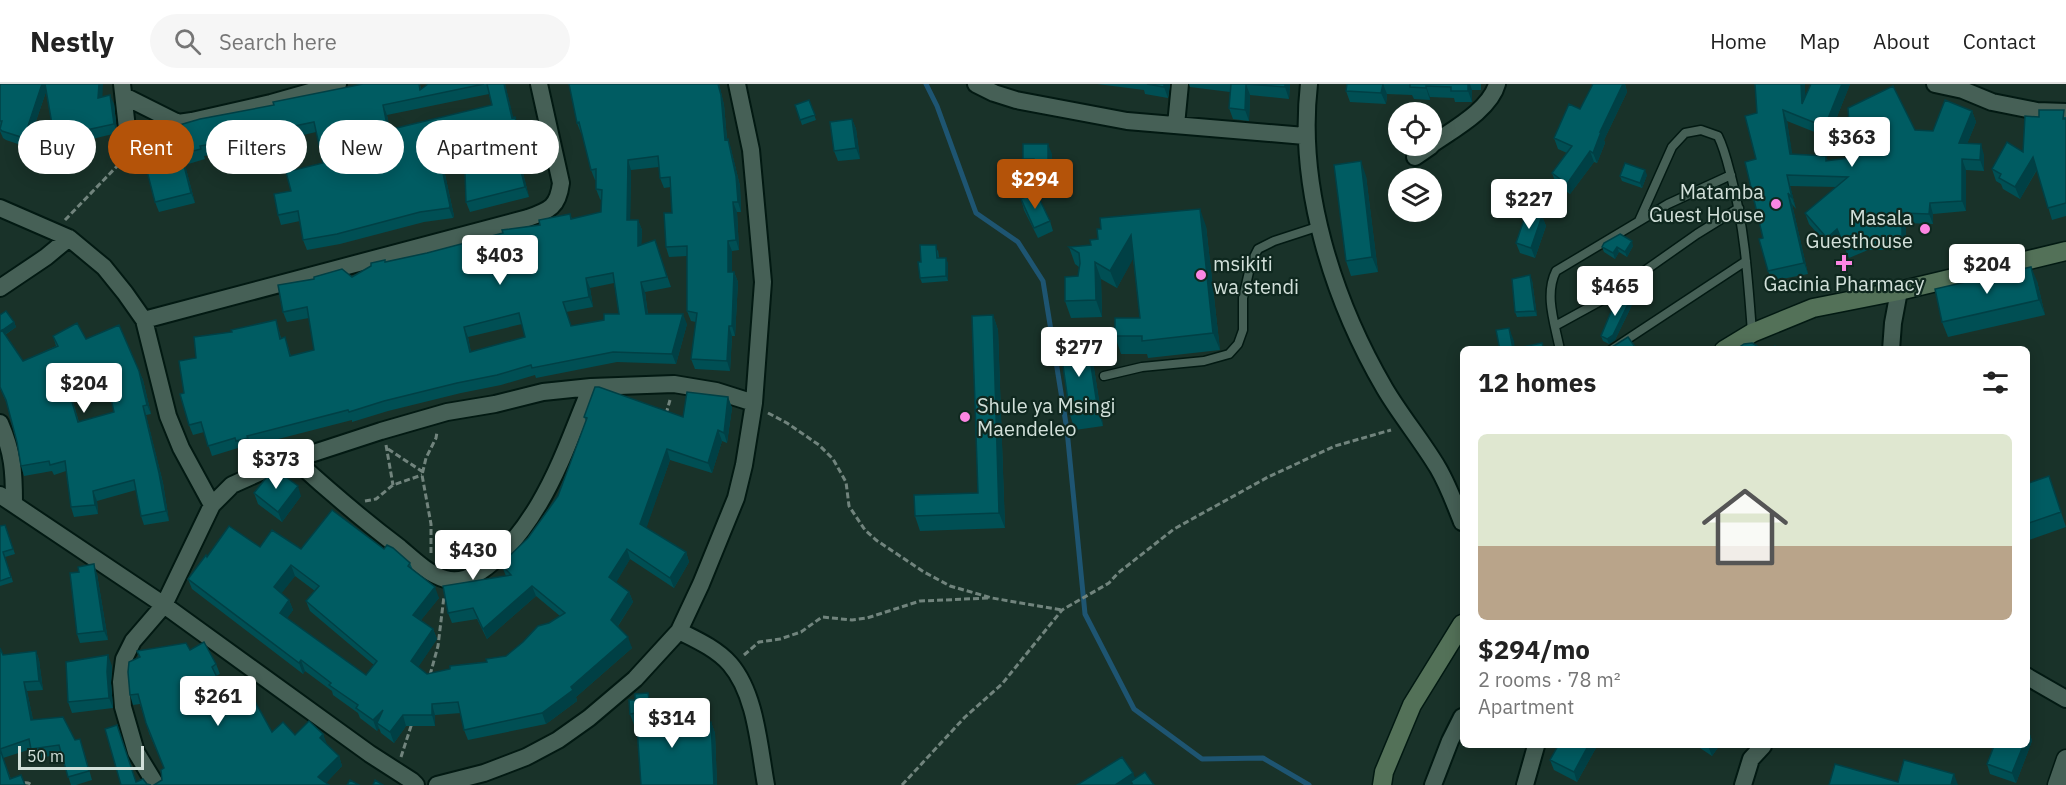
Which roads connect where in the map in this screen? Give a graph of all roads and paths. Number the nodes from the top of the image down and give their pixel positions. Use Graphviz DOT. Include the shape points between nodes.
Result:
graph roads {
  1 [pos="298,84"];
  2 [pos="338,84"];
  3 [pos="539,84"];
  4 [pos="737,84"];
  5 [pos="976,84"];
  6 [pos="1180,84"];
  7 [pos="1309,84"];
  8 [pos="1497,84"];
  9 [pos="1935,84"];
  10 [pos="1962,87"];
  11 [pos="123,90"];
  12 [pos="271,103"];
  13 [pos="2066,112"];
  14 [pos="126,120"];
  15 [pos="173,120"];
  16 [pos="194,122"];
  17 [pos="1176,125"];
  18 [pos="1305,136"];
  19 [pos="1442,137"];
  20 [pos="108,174"];
  21 [pos="1731,175"];
  22 [pos="0,208"];
  23 [pos="1739,208"];
  24 [pos="1639,221"];
  25 [pos="1320,226"];
  26 [pos="63,234"];
  27 [pos="2066,251"];
  28 [pos="1746,261"];
  29 [pos="0,288"];
  30 [pos="1899,291"];
  31 [pos="144,320"];
  32 [pos="1555,326"];
  33 [pos="1752,333"];
  34 [pos="1559,346"];
  35 [pos="1617,346"];
  36 [pos="1731,346"];
  37 [pos="1891,346"];
  38 [pos="1104,376"];
  39 [pos="674,384"];
  40 [pos="591,387"];
  41 [pos="754,403"];
  42 [pos="447,412"];
  43 [pos="664,418"];
  44 [pos="0,423"];
  45 [pos="1408,426"];
  46 [pos="381,431"];
  47 [pos="387,448"];
  48 [pos="295,460"];
  49 [pos="422,473"];
  50 [pos="393,485"];
  51 [pos="7,499"];
  52 [pos="212,505"];
  53 [pos="351,511"];
  54 [pos="1460,517"];
  55 [pos="427,569"];
  56 [pos="446,579"];
  57 [pos="992,598"];
  58 [pos="164,605"];
  59 [pos="1062,610"];
  60 [pos="1460,627"];
  61 [pos="680,631"];
  62 [pos="729,663"];
  63 [pos="440,674"];
  64 [pos="2030,678"];
  65 [pos="2066,699"];
  66 [pos="415,717"];
  67 [pos="1460,721"];
  68 [pos="1535,748"];
  69 [pos="1761,748"];
  70 [pos="2066,759"];
  71 [pos="396,770"];
  72 [pos="16,785"];
  73 [pos="32,785"];
  74 [pos="156,785"];
  75 [pos="416,785"];
  76 [pos="436,785"];
  77 [pos="766,785"];
  78 [pos="902,785"];
  79 [pos="1382,785"];
  80 [pos="1433,785"];
  81 [pos="1525,785"];
  82 [pos="1743,785"];
  83 [pos="2057,785"];
  1 -- 12 [label="street"];
  2 -- 12 [label="street"];
  3 -- 31 [label="street" via="561,183 559,198 546,211"];
  4 -- 41 [label="street" via="751,150 763,282"];
  5 -- 17 [label="street" via="1016,100 1127,122"];
  6 -- 17 [label="street"];
  7 -- 18 [label="street"];
  8 -- 19 [label="street" via="1478,112"];
  9 -- 10 [label="street"];
  10 -- 13 [label="street" via="1992,102"];
  11 -- 14 [label="street"];
  11 -- 15 [label="street"];
  12 -- 16 [label="street"];
  17 -- 18 [label="street"];
  18 -- 25 [label="street"];
  20 -- 26 [label="path" via="68,215"];
  21 -- 23 [label="lane"];
  21 -- 24 [label="lane"];
  21 -- 24 [label="lane" via="1718,136 1701,129 1685,133 1672,147"];
  22 -- 26 [label="street"];
  23 -- 28 [label="lane"];
  23 -- 32 [label="lane" via="1606,298"];
  24 -- 32 [label="lane" via="1557,271 1550,295"];
  25 -- 38 [label="lane" via="1258,249 1243,298 1243,330 1229,354"];
  25 -- 45 [label="street" via="1323,246 1348,315"];
  26 -- 29 [label="street" via="46,257"];
  26 -- 31 [label="street" via="104,267"];
  27 -- 30 [label="main road"];
  28 -- 33 [label="lane"];
  28 -- 35 [label="lane"];
  30 -- 33 [label="main road" via="1813,308"];
  30 -- 37 [label="street"];
  31 -- 52 [label="street" via="168,416"];
  32 -- 34 [label="lane"];
  33 -- 36 [label="main road"];
  39 -- 40 [label="street"];
  39 -- 41 [label="street"];
  39 -- 43 [label="path"];
  40 -- 42 [label="street" via="543,392"];
  40 -- 56 [label="street" via="539,504 510,543 491,566 466,580"];
  41 -- 57 [label="path" via="819,445 833,459 846,482 849,506 876,540 924,572"];
  41 -- 61 [label="street" via="736,498"];
  42 -- 46 [label="street"];
  42 -- 49 [label="path"];
  44 -- 51 [label="street" via="14,471"];
  45 -- 54 [label="street" via="1439,469"];
  45 -- 59 [label="path" via="1335,446 1258,482 1174,529 1109,583"];
  46 -- 47 [label="path"];
  46 -- 48 [label="street"];
  47 -- 49 [label="path"];
  47 -- 50 [label="path"];
  48 -- 52 [label="street" via="232,485"];
  48 -- 53 [label="street"];
  49 -- 50 [label="path"];
  49 -- 55 [label="path" via="431,524"];
  50 -- 53 [label="path"];
  51 -- 58 [label="street"];
  52 -- 58 [label="street"];
  53 -- 55 [label="street"];
  55 -- 56 [label="street"];
  56 -- 63 [label="path" via="438,646 429,675"];
  57 -- 59 [label="path"];
  57 -- 62 [label="path" via="920,601 852,620 822,617 792,636 759,642"];
  58 -- 71 [label="street"];
  58 -- 74 [label="street" via="133,641 124,658 121,682 123,707 136,752"];
  59 -- 78 [label="path" via="1002,684 965,717"];
  60 -- 79 [label="main road" via="1412,705"];
  61 -- 62 [label="street"];
  61 -- 76 [label="street" via="635,679 558,740 484,773"];
  62 -- 77 [label="street" via="743,681 751,704"];
  64 -- 65 [label="street"];
  66 -- 71 [label="path"];
  67 -- 80 [label="street"];
  68 -- 81 [label="street"];
  69 -- 82 [label="street" via="1751,759"];
  70 -- 83 [label="street"];
  71 -- 75 [label="street"];
  72 -- 73 [label="path"];
}
